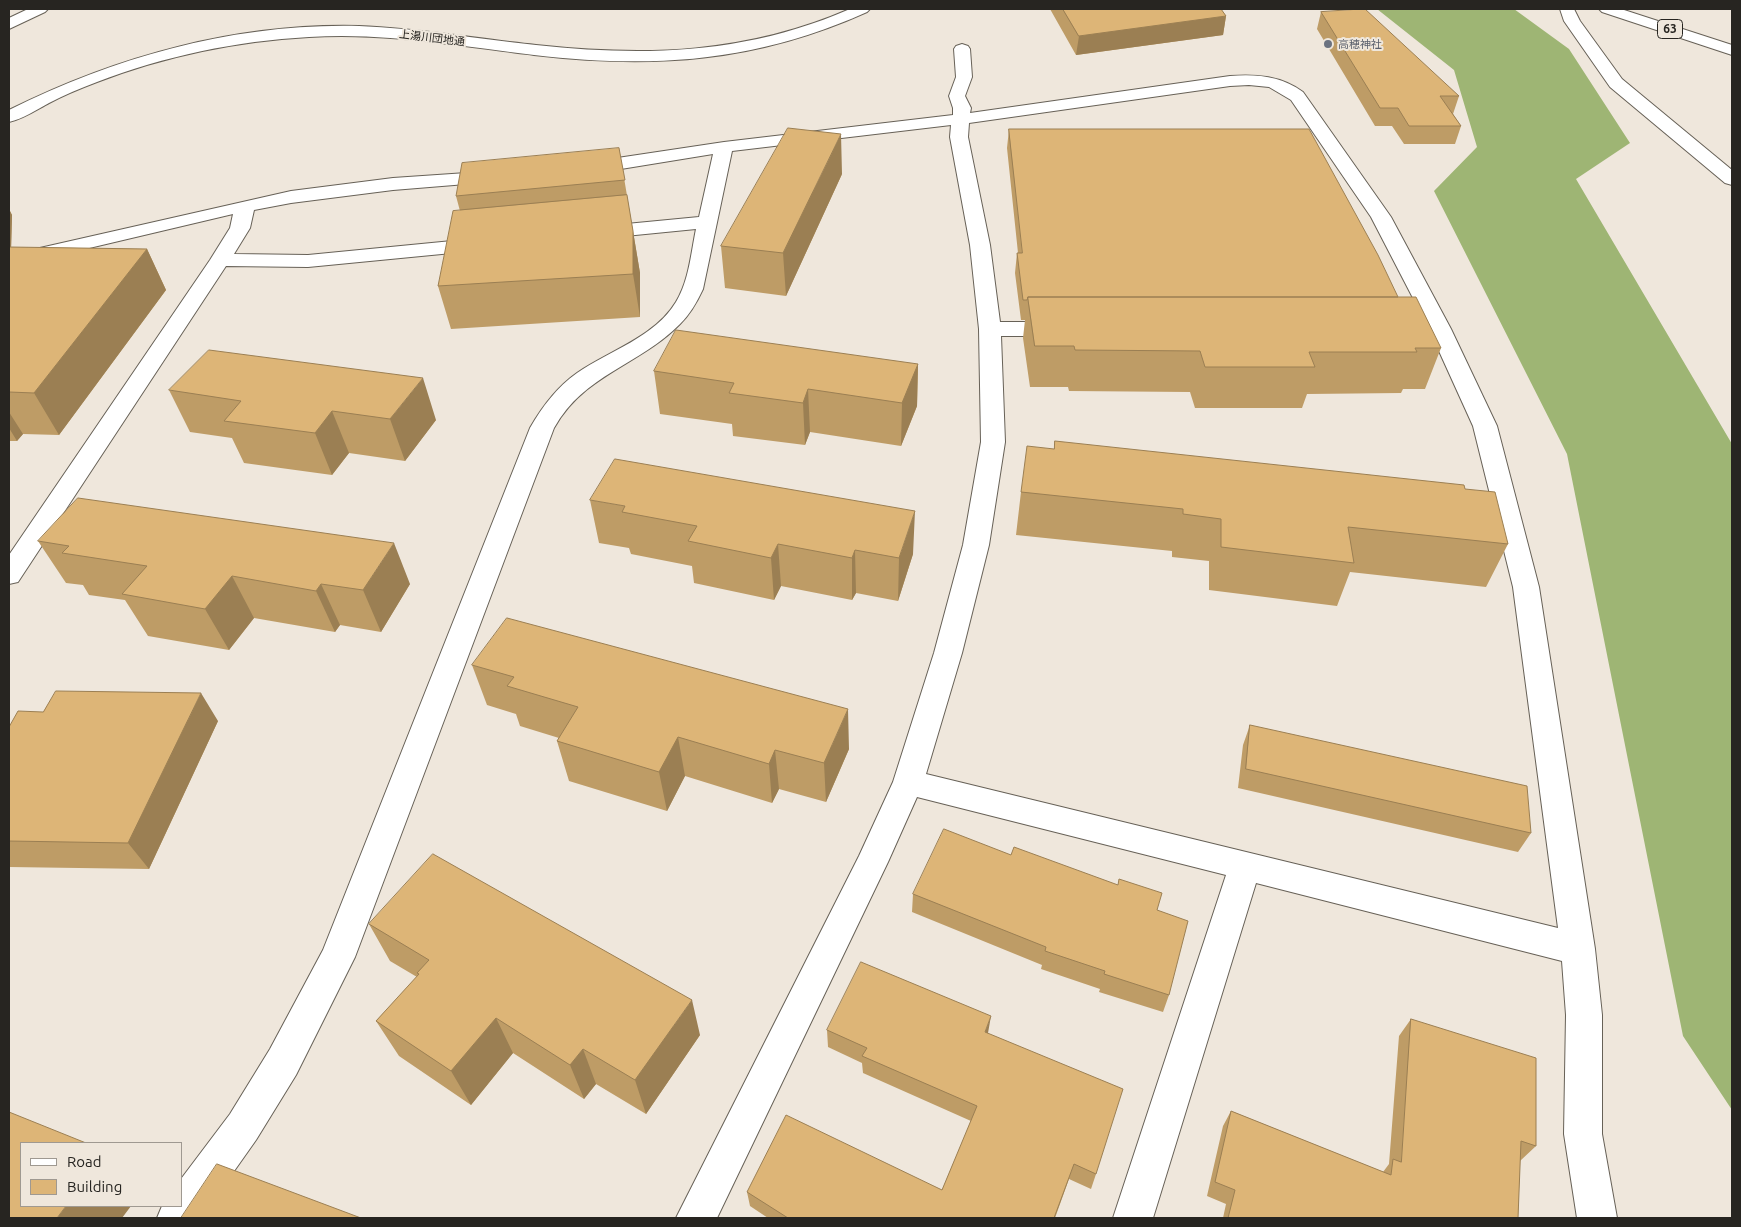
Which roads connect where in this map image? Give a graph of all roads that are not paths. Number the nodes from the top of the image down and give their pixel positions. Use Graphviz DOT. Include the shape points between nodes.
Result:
graph roads {
  1 [pos="40,9"];
  2 [pos="862,9"];
  3 [pos="1567,9"];
  4 [pos="1607,9"];
  5 [pos="9,24"];
  6 [pos="962,49"];
  7 [pos="1732,50"];
  8 [pos="9,117"];
  9 [pos="962,119"];
  10 [pos="724,147"];
  11 [pos="559,173"];
  12 [pos="519,176"];
  13 [pos="1732,179"];
  14 [pos="245,206"];
  15 [pos="707,222"];
  16 [pos="580,234"];
  17 [pos="502,242"];
  18 [pos="220,260"];
  19 [pos="9,261"];
  20 [pos="990,329"];
  21 [pos="1078,329"];
  22 [pos="9,575"];
  23 [pos="908,782"];
  24 [pos="1245,867"];
  25 [pos="1578,949"];
  26 [pos="177,1218"];
  27 [pos="696,1218"];
  28 [pos="1133,1218"];
  29 [pos="1597,1218"];
  1 -- 5 [label="street"];
  2 -- 8 [label="street, 上湯川団地通" via="820,27 772,41 725,50 650,57 581,55 380,32 279,35 190,49 129,65 64,89"];
  3 -- 13 [label="street" via="1572,21 1616,82"];
  4 -- 7 [label="street, 63"];
  6 -- 9 [label="street" via="964,77 957,96"];
  9 -- 10 [label="street"];
  9 -- 20 [label="street" via="959,136 980,245"];
  9 -- 25 [label="street" via="1230,81 1261,80 1282,86 1297,96 1381,218 1430,329 1485,426 1526,587"];
  10 -- 11 [label="street"];
  10 -- 15 [label="street"];
  12 -- 14 [label="street" via="393,184"];
  14 -- 18 [label="street" via="240,228"];
  14 -- 19 [label="street"];
  15 -- 16 [label="street"];
  15 -- 26 [label="street" via="693,289 676,317 653,337 585,378 550,413 338,957 283,1062 243,1127"];
  17 -- 18 [label="street" via="308,261"];
  18 -- 22 [label="street"];
  20 -- 21 [label="street"];
  20 -- 23 [label="street" via="993,442 976,545 948,653"];
  23 -- 24 [label="street"];
  23 -- 27 [label="street" via="872,862"];
  24 -- 25 [label="street"];
  24 -- 28 [label="street"];
  25 -- 29 [label="street" via="1584,1015 1583,1134"];
}
